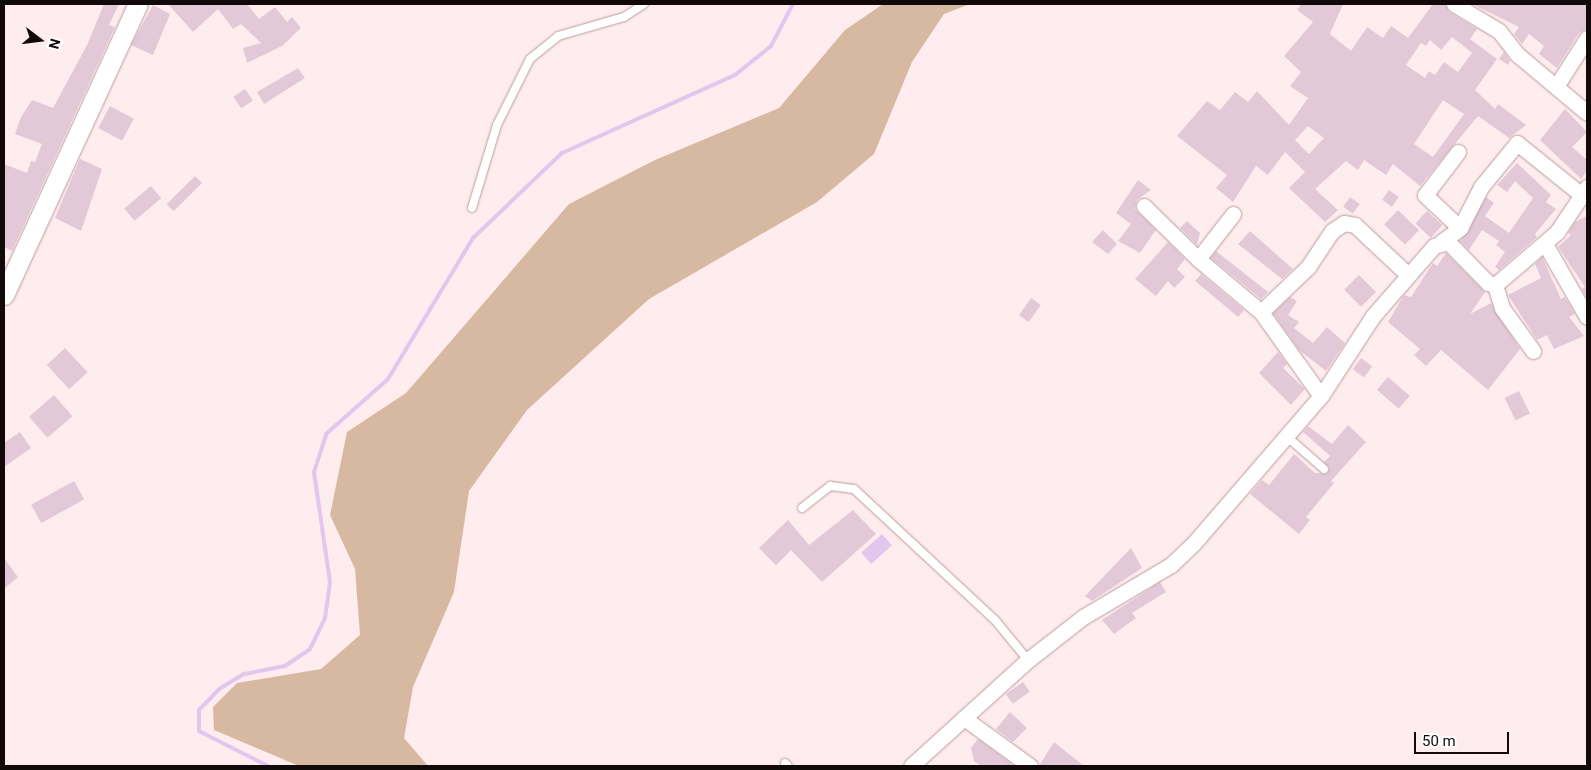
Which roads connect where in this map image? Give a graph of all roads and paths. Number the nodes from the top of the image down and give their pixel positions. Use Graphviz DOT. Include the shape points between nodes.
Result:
graph roads {
  1 [pos="138,4"];
  2 [pos="644,4"];
  3 [pos="1454,4"];
  4 [pos="1587,38"];
  5 [pos="1557,85"];
  6 [pos="1587,113"];
  7 [pos="1458,152"];
  8 [pos="1585,192"];
  9 [pos="1144,206"];
  10 [pos="472,208"];
  11 [pos="1232,214"];
  12 [pos="1460,228"];
  13 [pos="1441,242"];
  14 [pos="1545,244"];
  15 [pos="1198,259"];
  16 [pos="1408,275"];
  17 [pos="1495,285"];
  18 [pos="4,295"];
  19 [pos="1261,312"];
  20 [pos="1587,317"];
  21 [pos="1533,351"];
  22 [pos="1321,396"];
  23 [pos="1286,435"];
  24 [pos="1324,469"];
  25 [pos="802,508"];
  26 [pos="1028,660"];
  27 [pos="964,718"];
  28 [pos="911,766"];
  29 [pos="1030,766"];
  1 -- 18 [label="street"];
  2 -- 10 [label="lane" via="624,17 558,36 530,58 497,125"];
  3 -- 5 [label="street" via="1499,31 1518,55"];
  4 -- 5 [label="street"];
  5 -- 6 [label="street"];
  7 -- 12 [label="street" via="1424,195"];
  8 -- 12 [label="street" via="1517,143 1481,187"];
  8 -- 14 [label="street"];
  9 -- 15 [label="street"];
  11 -- 15 [label="street"];
  12 -- 13 [label="street"];
  13 -- 16 [label="street"];
  13 -- 17 [label="street" via="1454,246 1488,283"];
  14 -- 17 [label="street"];
  14 -- 20 [label="street"];
  15 -- 19 [label="street"];
  16 -- 19 [label="street" via="1355,225 1344,223 1332,232 1308,267"];
  16 -- 22 [label="street" via="1373,316"];
  17 -- 21 [label="street" via="1502,308"];
  19 -- 22 [label="street"];
  22 -- 23 [label="street"];
  23 -- 24 [label="lane"];
  23 -- 26 [label="street" via="1171,565 1084,617"];
  25 -- 26 [label="lane" via="830,486 854,489 995,620"];
  26 -- 27 [label="street"];
  27 -- 28 [label="street"];
  27 -- 29 [label="street"];
}
